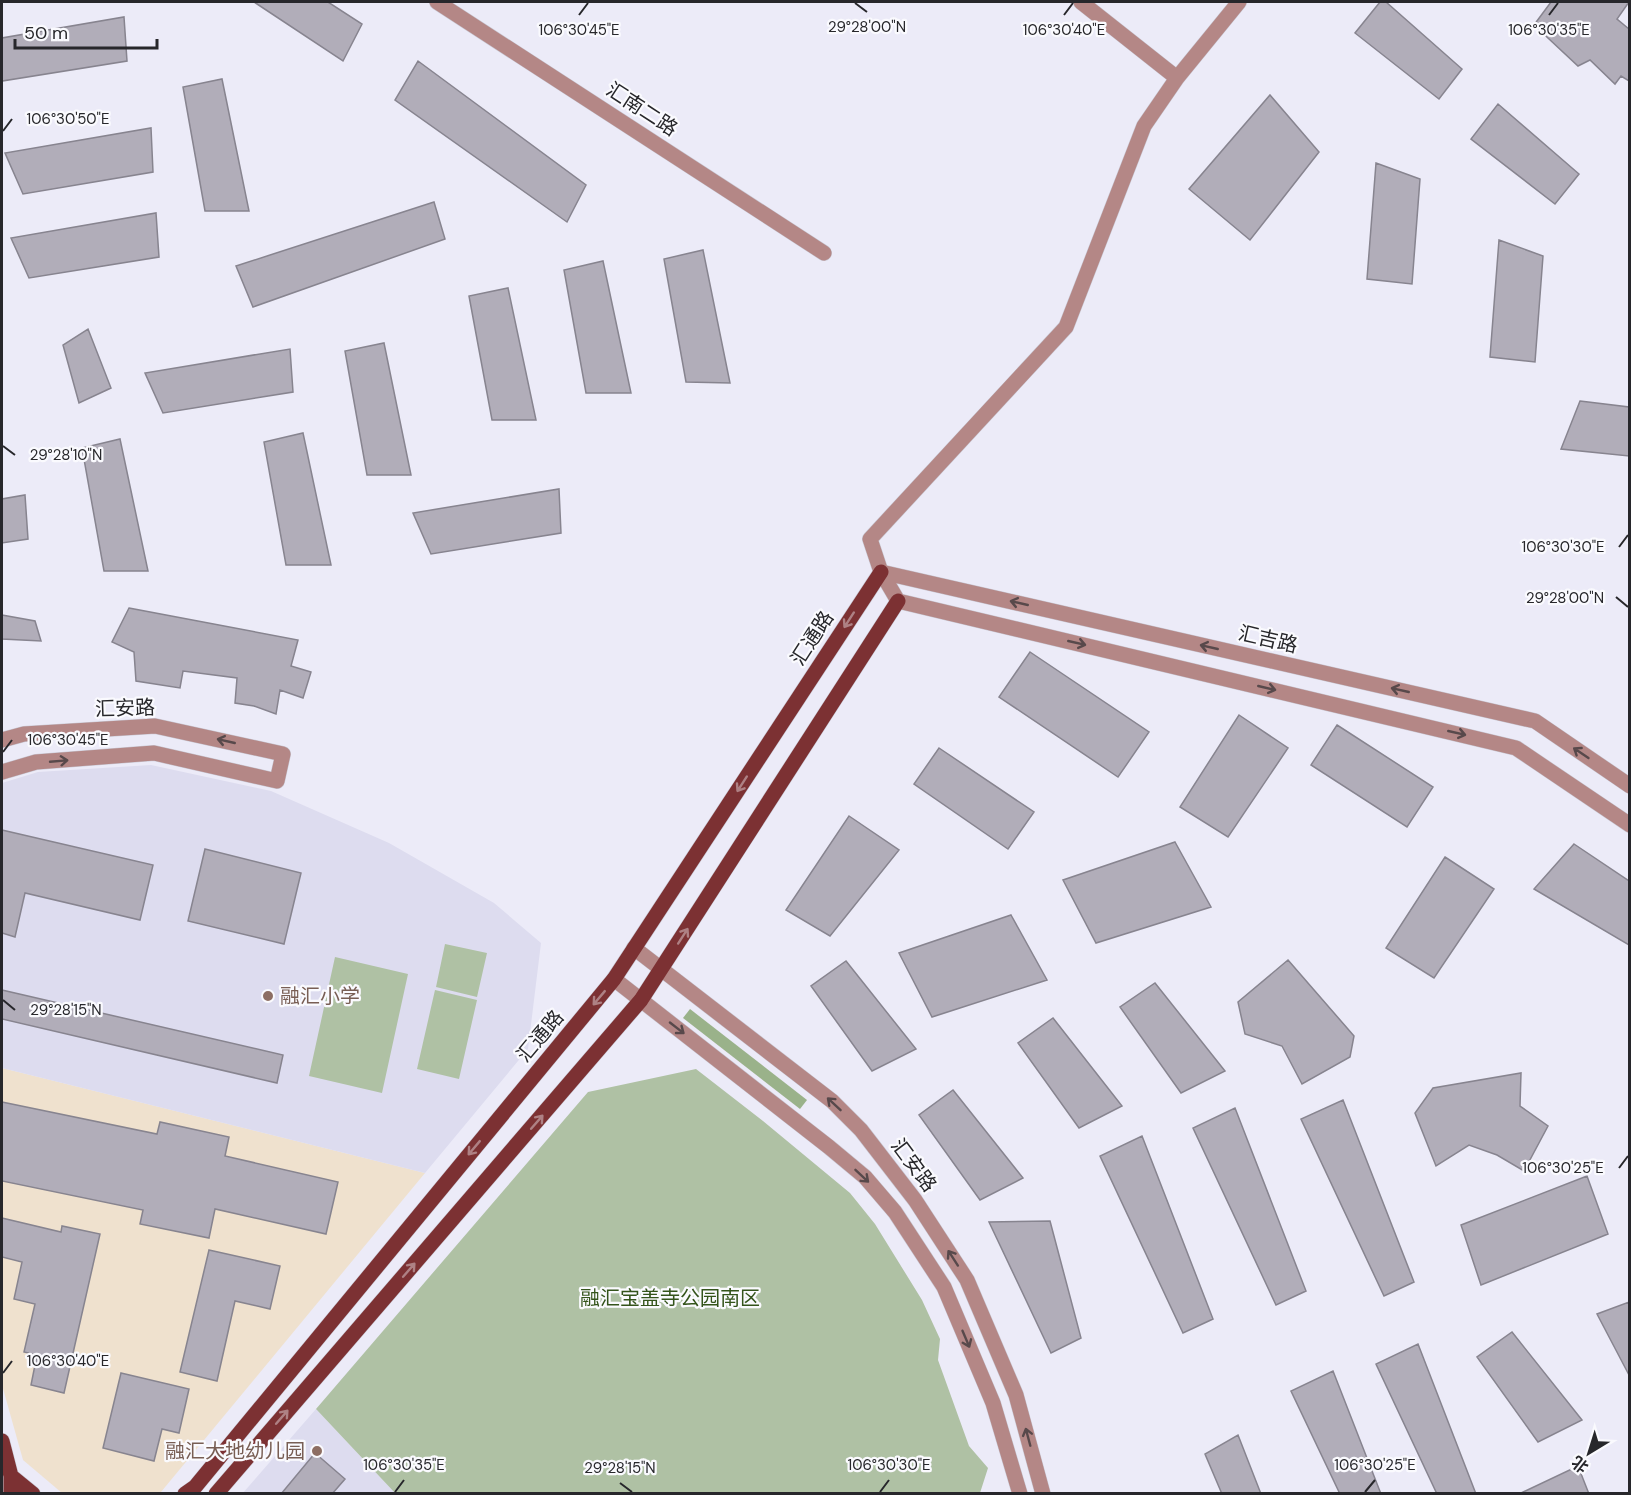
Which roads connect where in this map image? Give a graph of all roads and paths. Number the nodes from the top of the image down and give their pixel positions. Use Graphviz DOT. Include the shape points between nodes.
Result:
graph roads {
  1 [pos="437,2"];
  2 [pos="1081,2"];
  3 [pos="1239,2"];
  4 [pos="1177,78"];
  5 [pos="824,252"];
  6 [pos="881,572"];
  7 [pos="898,600"];
  8 [pos="2,740"];
  9 [pos="2,772"];
  10 [pos="1629,786"];
  11 [pos="1629,825"];
  12 [pos="634,948"];
  13 [pos="662,969"];
  14 [pos="614,979"];
  15 [pos="641,1000"];
  16 [pos="2,1441"];
  17 [pos="11,1476"];
  18 [pos="11,1494"];
  19 [pos="33,1494"];
  20 [pos="185,1494"];
  21 [pos="216,1494"];
  22 [pos="1020,1494"];
  23 [pos="1043,1494"];
  1 -- 5 [label="street, 汇南二路"];
  2 -- 4 [label="street"];
  3 -- 4 [label="street"];
  4 -- 6 [label="street" via="1144,126 1065,327 870,539"];
  6 -- 7 [label="street"];
  10 -- 6 [label="street, 汇吉路, one-way" via="1535,721"];
  6 -- 12 [label="main road, 汇通路, one-way"];
  7 -- 11 [label="street, one-way" via="1516,748"];
  13 -- 7 [label="main road, one-way"];
  9 -- 8 [label="street, 汇安路, one-way" via="36,762 154,753 277,781 284,754 155,726 24,734"];
  12 -- 13 [label="street, 汇安路"];
  12 -- 14 [label="main road, 汇通路"];
  13 -- 15 [label="main road"];
  23 -- 13 [label="street, 汇安路, one-way" via="1016,1395 967,1280 915,1200 861,1130 832,1101"];
  14 -- 15 [label="street"];
  14 -- 20 [label="main road, 汇通路, one-way" via="195,1487"];
  21 -- 15 [label="main road, one-way"];
  15 -- 22 [label="street, one-way" via="865,1177 895,1212 944,1287 993,1403"];
  16 -- 17 [label="main road"];
  17 -- 18 [label="main road"];
  17 -- 19 [label="main road"];
}
